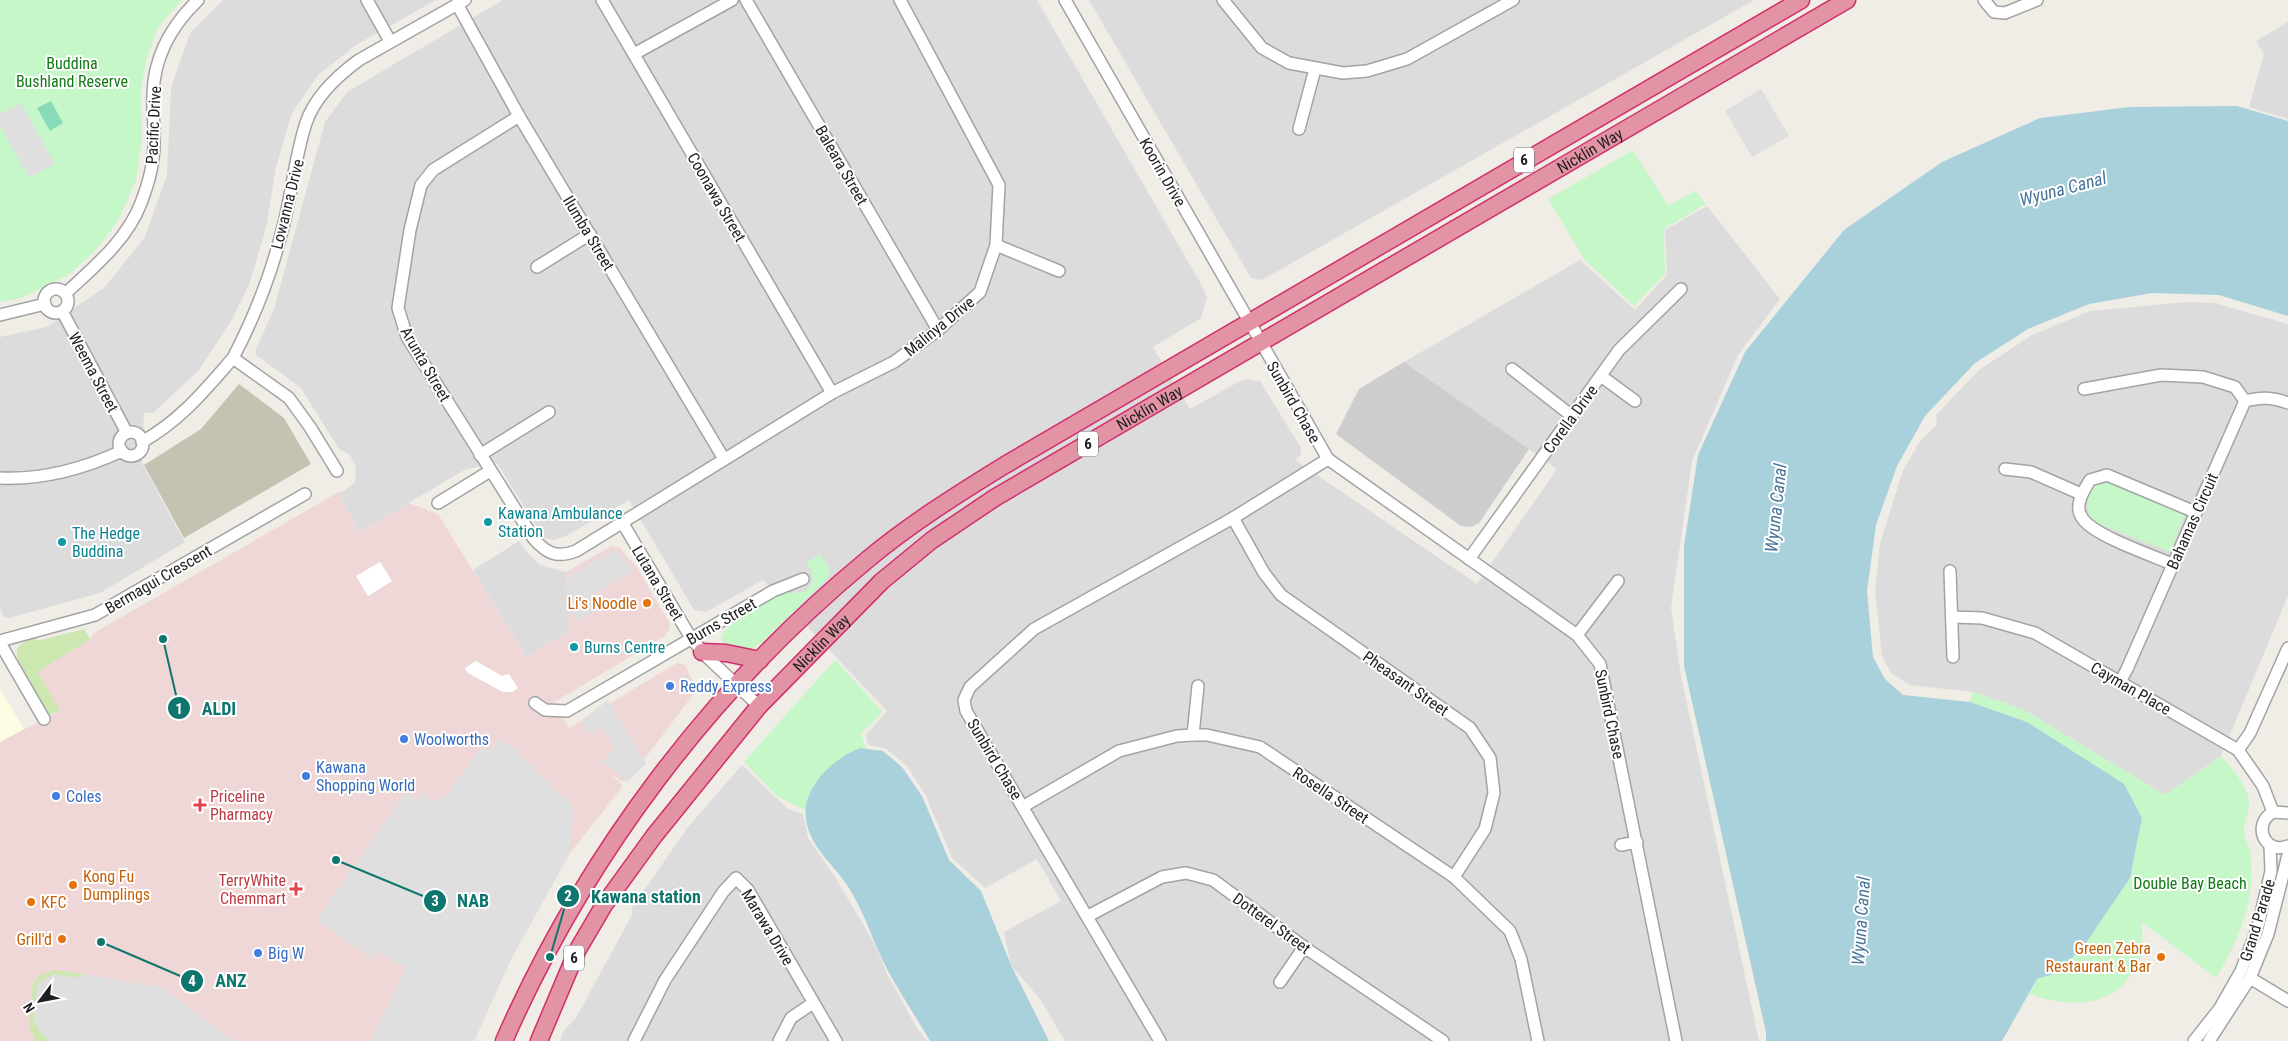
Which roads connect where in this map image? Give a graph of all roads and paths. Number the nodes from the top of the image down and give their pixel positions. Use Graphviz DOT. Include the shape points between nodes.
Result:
graph roads {
  1 [pos="198,0"];
  2 [pos="367,0"];
  3 [pos="602,0"];
  4 [pos="732,0"];
  5 [pos="746,0"];
  6 [pos="900,0"];
  7 [pos="1065,0"];
  8 [pos="1223,0"];
  9 [pos="1513,0"];
  10 [pos="1801,0"];
  11 [pos="1847,0"];
  12 [pos="2037,0"];
  13 [pos="461,2"];
  14 [pos="1985,3"];
  15 [pos="390,41"];
  16 [pos="634,54"];
  17 [pos="1315,69"];
  18 [pos="520,116"];
  19 [pos="1300,129"];
  20 [pos="590,234"];
  21 [pos="996,245"];
  22 [pos="537,267"];
  23 [pos="1059,271"];
  24 [pos="1681,289"];
  25 [pos="66,293"];
  26 [pos="45,304"];
  27 [pos="62,311"];
  28 [pos="0,315"];
  29 [pos="1248,321"];
  30 [pos="938,330"];
  31 [pos="1261,344"];
  32 [pos="233,358"];
  33 [pos="1512,368"];
  34 [pos="1601,376"];
  35 [pos="2084,389"];
  36 [pos="832,393"];
  37 [pos="1635,401"];
  38 [pos="2245,401"];
  39 [pos="2288,403"];
  40 [pos="549,412"];
  41 [pos="1572,416"];
  42 [pos="127,433"];
  43 [pos="142,442"];
  44 [pos="122,451"];
  45 [pos="480,455"];
  46 [pos="724,459"];
  47 [pos="1328,459"];
  48 [pos="2005,469"];
  49 [pos="336,471"];
  50 [pos="490,471"];
  51 [pos="0,478"];
  52 [pos="305,494"];
  53 [pos="2081,494"];
  54 [pos="438,503"];
  55 [pos="2195,512"];
  56 [pos="1232,518"];
  57 [pos="622,522"];
  58 [pos="1469,559"];
  59 [pos="2172,564"];
  60 [pos="1950,571"];
  61 [pos="803,579"];
  62 [pos="1618,581"];
  63 [pos="1952,616"];
  64 [pos="1577,635"];
  65 [pos="691,638"];
  66 [pos="0,642"];
  67 [pos="2288,648"];
  68 [pos="702,652"];
  69 [pos="1953,657"];
  70 [pos="760,660"];
  71 [pos="2120,682"];
  72 [pos="737,685"];
  73 [pos="1198,686"];
  74 [pos="535,703"];
  75 [pos="759,706"];
  76 [pos="44,719"];
  77 [pos="1193,735"];
  78 [pos="2238,750"];
  79 [pos="1024,806"];
  80 [pos="2273,812"];
  81 [pos="2288,813"];
  82 [pos="1637,842"];
  83 [pos="1621,845"];
  84 [pos="2270,845"];
  85 [pos="2288,846"];
  86 [pos="2288,855"];
  87 [pos="1454,877"];
  88 [pos="1088,916"];
  89 [pos="1304,947"];
  90 [pos="2250,978"];
  91 [pos="1280,982"];
  92 [pos="2288,1000"];
  93 [pos="814,1003"];
  94 [pos="504,1041"];
  95 [pos="538,1041"];
  96 [pos="634,1041"];
  97 [pos="779,1041"];
  98 [pos="836,1041"];
  99 [pos="1160,1041"];
  100 [pos="1443,1041"];
  101 [pos="1538,1041"];
  102 [pos="1676,1041"];
  103 [pos="2194,1041"];
  104 [pos="2209,1041"];
  1 -- 25 [label="street, Pacific Drive" via="172,30 156,69 154,144 150,173 140,204 121,238"];
  2 -- 15 [label="street"];
  3 -- 16 [label="street, Coonawa Street"];
  4 -- 16 [label="street"];
  5 -- 30 [label="street, Baleara Street"];
  6 -- 21 [label="street, Malinya Drive" via="999,185"];
  7 -- 29 [label="street, Koorin Drive"];
  8 -- 17 [label="street" via="1262,48 1290,63"];
  9 -- 17 [label="street" via="1407,60 1367,71"];
  10 -- 29 [label="highway, Nicklin Way / 6"];
  11 -- 31 [label="highway, Nicklin Way / 6"];
  12 -- 14 [label="street" via="2005,13 1994,12"];
  13 -- 15 [label="street, Lowanna Drive"];
  13 -- 18 [label="street, Ilumba Street"];
  15 -- 32 [label="street, Lowanna Drive" via="342,72 325,89 306,122 283,227 264,290"];
  16 -- 36 [label="street, Coonawa Street"];
  17 -- 19 [label="street"];
  18 -- 20 [label="street, Ilumba Street"];
  18 -- 45 [label="street, Arunta Street" via="433,170 421,185 400,285 398,308 407,337"];
  20 -- 22 [label="street"];
  20 -- 46 [label="street, Ilumba Street"];
  21 -- 23 [label="street"];
  21 -- 30 [label="street, Malinya Drive" via="980,292"];
  24 -- 34 [label="street, Corella Drive" via="1619,350"];
  25 -- 26 [label="street" via="59,289 51,290 45,296"];
  25 -- 27 [label="street" via="68,301"];
  26 -- 27 [label="street" via="54,312"];
  26 -- 28 [label="street"];
  27 -- 42 [label="street, Weema Street"];
  29 -- 31 [label="street, Koorin Drive"];
  29 -- 70 [label="highway, Nicklin Way / 6" via="1005,464 930,514 867,560"];
  30 -- 36 [label="street, Malinya Drive" via="894,362"];
  31 -- 47 [label="street, Sunbird Chase"];
  31 -- 75 [label="highway, Nicklin Way / 6" via="996,497 932,540 882,581"];
  32 -- 43 [label="street, Lowanna Drive" via="186,412"];
  32 -- 49 [label="street" via="289,398"];
  33 -- 41 [label="street"];
  34 -- 37 [label="street"];
  34 -- 41 [label="street, Corella Drive"];
  35 -- 38 [label="street" via="2161,375 2203,377 2235,387"];
  36 -- 46 [label="street, Malinya Drive"];
  38 -- 39 [label="street" via="2259,397"];
  38 -- 55 [label="street, Bahamas Circuit"];
  40 -- 45 [label="street"];
  41 -- 58 [label="street, Corella Drive"];
  42 -- 43 [label="street" via="137,434"];
  42 -- 44 [label="street" via="120,440"];
  43 -- 44 [label="street" via="136,454 128,455"];
  44 -- 51 [label="street" via="75,470 44,476"];
  45 -- 50 [label="street, Arunta Street"];
  46 -- 57 [label="street, Malinya Drive"];
  47 -- 56 [label="street, Sunbird Chase"];
  47 -- 58 [label="street, Sunbird Chase"];
  48 -- 53 [label="street" via="2030,472"];
  50 -- 54 [label="street"];
  50 -- 57 [label="street, Arunta Street" via="534,539 542,549 553,554 564,556 576,551"];
  52 -- 66 [label="street, Bermagui Crescent" via="95,615"];
  53 -- 55 [label="street" via="2090,480 2107,475"];
  53 -- 59 [label="street" via="2078,503 2082,519 2098,532"];
  55 -- 59 [label="street, Bahamas Circuit"];
  56 -- 79 [label="street, Sunbird Chase" via="1034,629 970,687 964,700 966,711"];
  56 -- 87 [label="street, Pheasant Street" via="1264,573 1281,595 1470,728 1490,758 1494,793 1485,829"];
  57 -- 65 [label="street, Lutana Street"];
  58 -- 64 [label="street, Sunbird Chase"];
  59 -- 71 [label="street, Bahamas Circuit"];
  60 -- 63 [label="street"];
  61 -- 65 [label="street, Burns Street" via="773,590"];
  62 -- 64 [label="street"];
  63 -- 69 [label="street"];
  63 -- 71 [label="street, Cayman Place" via="1982,618 2035,633"];
  64 -- 82 [label="street, Sunbird Chase" via="1600,664"];
  65 -- 68 [label="street, Lutana Street"];
  65 -- 74 [label="street, Burns Street" via="567,711 545,710"];
  66 -- 76 [label="street"];
  67 -- 78 [label="street" via="2250,733"];
  68 -- 70 [label="highway"];
  68 -- 72 [label="street, Lutana Street"];
  70 -- 72 [label="highway, Nicklin Way / 6"];
  71 -- 78 [label="street, Cayman Place"];
  72 -- 75 [label="street, Lutana Street"];
  72 -- 94 [label="highway, Nicklin Way / 6" via="679,752 604,855 541,964"];
  73 -- 77 [label="street"];
  75 -- 95 [label="highway, Nicklin Way / 6" via="654,836 604,906 567,972"];
  77 -- 79 [label="street, Rosella Street" via="1119,751"];
  77 -- 87 [label="street, Rosella Street" via="1260,747"];
  78 -- 80 [label="street, Cayman Place" via="2263,786"];
  79 -- 88 [label="street, Sunbird Chase"];
  80 -- 81 [label="street"];
  80 -- 84 [label="street, Grand Parade" via="2261,827 2263,837"];
  82 -- 83 [label="street"];
  82 -- 102 [label="street, Sunbird Chase"];
  84 -- 85 [label="street"];
  84 -- 103 [label="street, Grand Parade" via="2271,871 2257,930 2241,971 2220,1008"];
  86 -- 90 [label="street, Grand Parade" via="2268,934"];
  87 -- 101 [label="street, Rosella Street" via="1510,931 1521,959"];
  88 -- 89 [label="street, Dotterel Street" via="1162,877 1186,873 1213,880"];
  88 -- 99 [label="street, Sunbird Chase"];
  89 -- 91 [label="street"];
  89 -- 100 [label="street, Dotterel Street"];
  90 -- 92 [label="street"];
  90 -- 104 [label="street, Grand Parade"];
  93 -- 96 [label="street, Marawa Drive" via="748,890 736,878 722,892 665,980"];
  93 -- 97 [label="street" via="791,1018"];
  93 -- 98 [label="street, Marawa Drive"];
}
